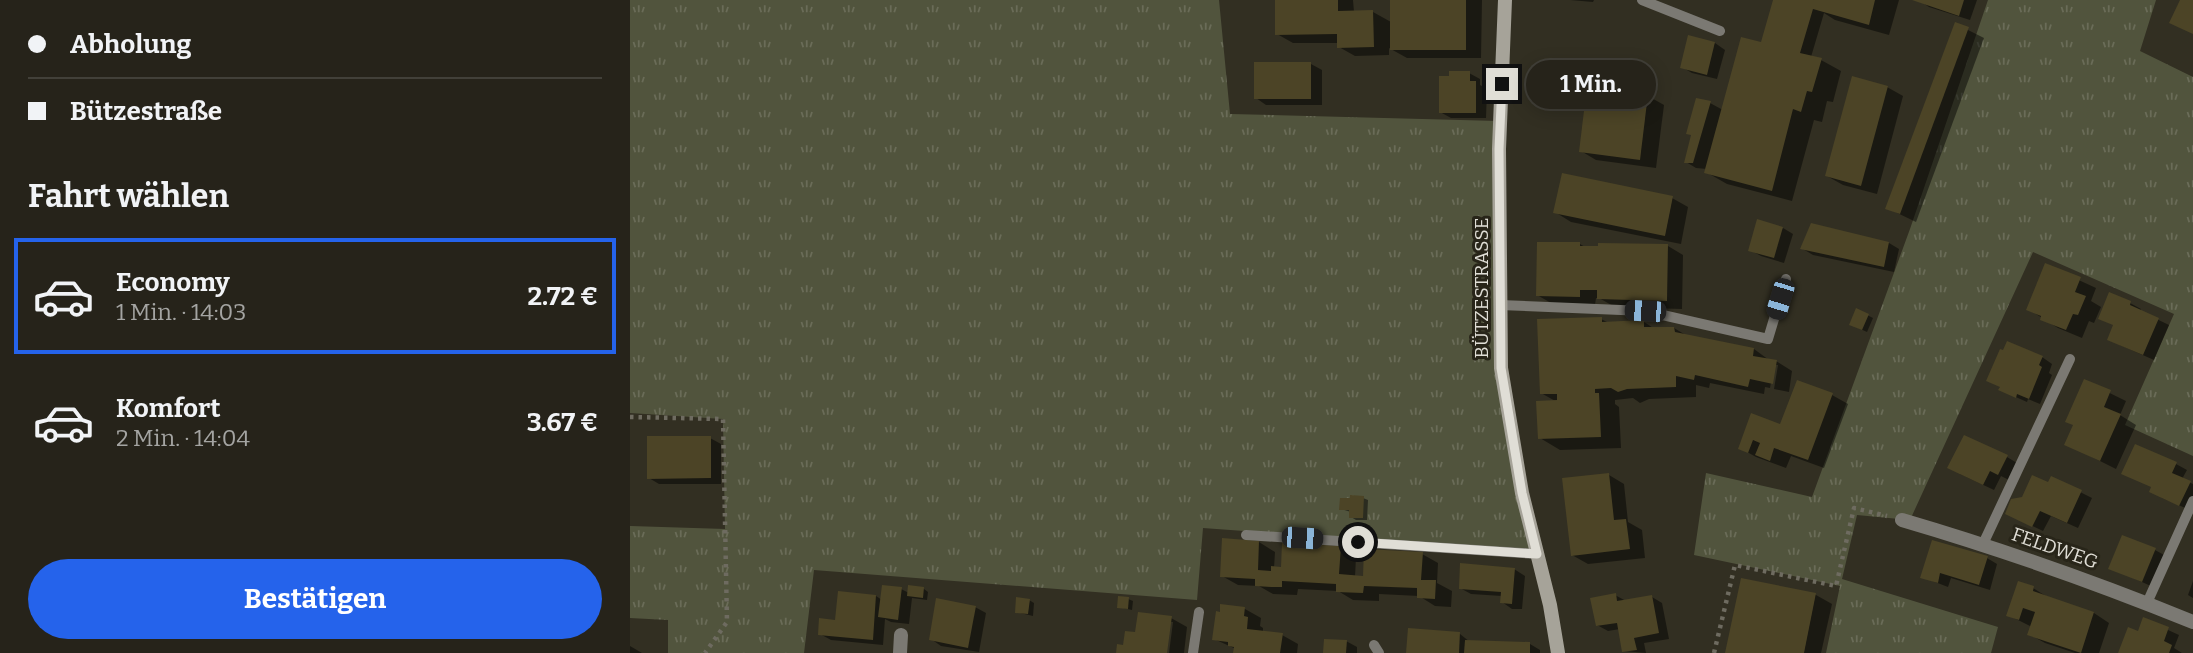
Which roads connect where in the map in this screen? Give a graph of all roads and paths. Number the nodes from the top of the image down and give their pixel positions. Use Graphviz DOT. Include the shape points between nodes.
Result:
graph roads {
  1 [pos="1505,0"];
  2 [pos="1642,0"];
  3 [pos="1720,31"];
  4 [pos="1786,279"];
  5 [pos="1500,305"];
  6 [pos="2070,359"];
  7 [pos="630,417"];
  8 [pos="2193,501"];
  9 [pos="1902,520"];
  10 [pos="1246,535"];
  11 [pos="1983,544"];
  12 [pos="1537,554"];
  13 [pos="2147,603"];
  14 [pos="1199,612"];
  15 [pos="2193,622"];
  16 [pos="901,635"];
  17 [pos="705,653"];
  18 [pos="900,653"];
  19 [pos="1193,653"];
  20 [pos="1558,653"];
  21 [pos="1714,653"];
  1 -- 5 [label="main road, BÜTZESTRASSE" via="1499,149"];
  2 -- 3 [label="lane"];
  4 -- 5 [label="lane" via="1768,339 1645,311"];
  5 -- 12 [label="main road, BÜTZESTRASSE" via="1501,368"];
  6 -- 11 [label="lane"];
  7 -- 17 [label="path" via="723,419 727,622"];
  8 -- 13 [label="lane"];
  9 -- 11 [label="street, FELDWEG"];
  9 -- 21 [label="path" via="1854,508 1836,586 1735,565"];
  10 -- 12 [label="lane"];
  11 -- 13 [label="street, FELDWEG"];
  12 -- 20 [label="main road, BÜTZESTRASSE"];
  13 -- 15 [label="street, FELDWEG"];
  14 -- 19 [label="lane"];
  16 -- 18 [label="street"];
}
